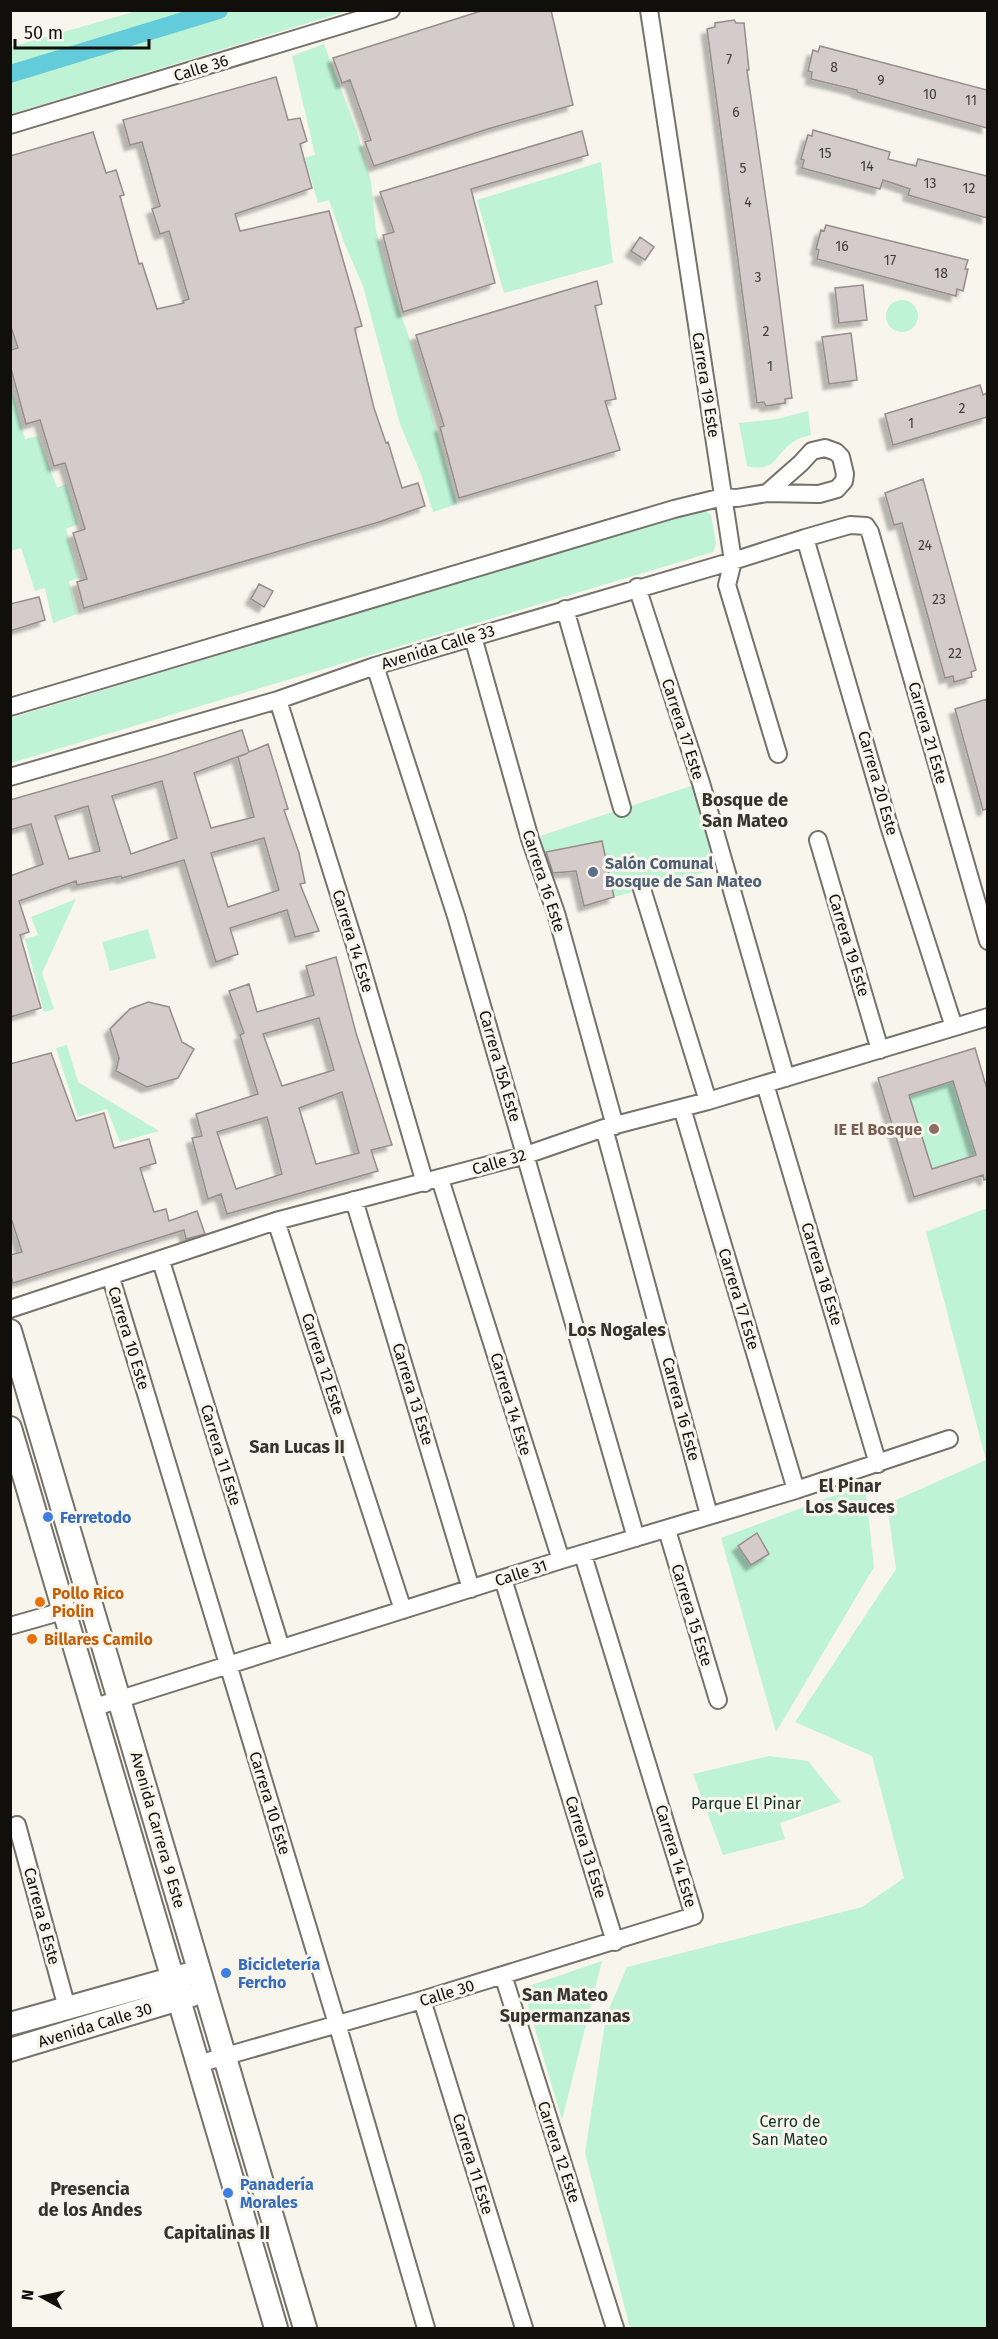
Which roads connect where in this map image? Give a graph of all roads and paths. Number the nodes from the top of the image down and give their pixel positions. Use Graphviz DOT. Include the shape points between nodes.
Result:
graph roads {
  1 [pos="391,10"];
  2 [pos="649,10"];
  3 [pos="10,125"];
  4 [pos="767,493"];
  5 [pos="723,497"];
  6 [pos="866,526"];
  7 [pos="805,538"];
  8 [pos="733,561"];
  9 [pos="637,587"];
  10 [pos="565,609"];
  11 [pos="473,637"];
  12 [pos="375,666"];
  13 [pos="278,700"];
  14 [pos="10,707"];
  15 [pos="778,754"];
  16 [pos="10,777"];
  17 [pos="622,808"];
  18 [pos="818,840"];
  19 [pos="642,889"];
  20 [pos="987,941"];
  21 [pos="987,1017"];
  22 [pos="954,1027"];
  23 [pos="880,1050"];
  24 [pos="786,1078"];
  25 [pos="765,1084"];
  26 [pos="708,1101"];
  27 [pos="682,1108"];
  28 [pos="609,1127"];
  29 [pos="525,1155"];
  30 [pos="433,1181"];
  31 [pos="354,1200"];
  32 [pos="276,1221"];
  33 [pos="160,1261"];
  34 [pos="111,1278"];
  35 [pos="10,1309"];
  36 [pos="10,1331"];
  37 [pos="10,1428"];
  38 [pos="949,1439"];
  39 [pos="878,1464"];
  40 [pos="796,1491"];
  41 [pos="710,1515"];
  42 [pos="667,1530"];
  43 [pos="636,1538"];
  44 [pos="583,1555"];
  45 [pos="561,1560"];
  46 [pos="503,1579"];
  47 [pos="471,1589"];
  48 [pos="403,1610"];
  49 [pos="63,1611"];
  50 [pos="10,1626"];
  51 [pos="281,1648"];
  52 [pos="229,1665"];
  53 [pos="120,1699"];
  54 [pos="718,1700"];
  55 [pos="92,1708"];
  56 [pos="17,1825"];
  57 [pos="694,1916"];
  58 [pos="615,1942"];
  59 [pos="503,1976"];
  60 [pos="202,1981"];
  61 [pos="176,1989"];
  62 [pos="422,2000"];
  63 [pos="67,2008"];
  64 [pos="10,2024"];
  65 [pos="337,2024"];
  66 [pos="10,2050"];
  67 [pos="223,2057"];
  68 [pos="198,2064"];
  69 [pos="276,2328"];
  70 [pos="305,2328"];
  71 [pos="426,2328"];
  72 [pos="524,2328"];
  73 [pos="615,2328"];
  1 -- 3 [label="street, Calle 36"];
  2 -- 5 [label="street, Carrera 19 Este"];
  4 -- 5 [label="street"];
  5 -- 8 [label="street, Carrera 19 Este"];
  5 -- 14 [label="street"];
  6 -- 7 [label="street, Avenida Calle 33" via="850,525"];
  6 -- 20 [label="street, Carrera 21 Este"];
  7 -- 8 [label="street, Avenida Calle 33"];
  7 -- 22 [label="street, Carrera 20 Este" via="890,829"];
  8 -- 9 [label="street, Avenida Calle 33"];
  8 -- 15 [label="street, Carrera 19 Este" via="727,585"];
  9 -- 10 [label="street, Avenida Calle 33"];
  9 -- 24 [label="street, Carrera 17 Este" via="701,783"];
  10 -- 11 [label="street, Avenida Calle 33"];
  10 -- 17 [label="street"];
  11 -- 12 [label="street, Avenida Calle 33"];
  11 -- 28 [label="street, Carrera 16 Este" via="530,839 556,913"];
  12 -- 13 [label="street, Avenida Calle 33"];
  12 -- 29 [label="street, Carrera 15A Este" via="456,916"];
  13 -- 16 [label="street, Avenida Calle 33"];
  13 -- 30 [label="street, Carrera 14 Este"];
  18 -- 23 [label="street, Carrera 19 Este"];
  19 -- 26 [label="street"];
  21 -- 22 [label="street, Calle 32"];
  22 -- 23 [label="street, Calle 32"];
  23 -- 24 [label="street, Calle 32"];
  24 -- 25 [label="street, Calle 32"];
  25 -- 26 [label="street, Calle 32"];
  25 -- 39 [label="street, Carrera 18 Este"];
  26 -- 27 [label="street, Calle 32"];
  27 -- 28 [label="street, Calle 32"];
  27 -- 40 [label="street, Carrera 17 Este"];
  28 -- 29 [label="street, Calle 32"];
  28 -- 41 [label="street, Carrera 16 Este"];
  29 -- 30 [label="street, Calle 32"];
  29 -- 43 [label="street, Carrera 15A Este"];
  30 -- 31 [label="street, Calle 32"];
  30 -- 45 [label="street, Carrera 14 Este"];
  31 -- 32 [label="street, Calle 32"];
  31 -- 47 [label="street, Carrera 13 Este"];
  32 -- 33 [label="street, Calle 32"];
  32 -- 48 [label="street, Carrera 12 Este"];
  33 -- 34 [label="street, Calle 32"];
  33 -- 51 [label="street, Carrera 11 Este"];
  34 -- 35 [label="street, Calle 32"];
  34 -- 52 [label="street, Carrera 10 Este"];
  36 -- 53 [label="main road, Avenida Carrera 9 Este"];
  37 -- 49 [label="main road, Avenida Carrera 9 Este"];
  38 -- 39 [label="street, Calle 31"];
  39 -- 40 [label="street, Calle 31"];
  40 -- 41 [label="street, Calle 31"];
  41 -- 42 [label="street, Calle 31"];
  42 -- 43 [label="street, Calle 31"];
  42 -- 54 [label="street, Carrera 15 Este"];
  43 -- 44 [label="street, Calle 31"];
  44 -- 45 [label="street, Calle 31"];
  44 -- 57 [label="street, Carrera 14 Este"];
  45 -- 46 [label="street, Calle 31"];
  46 -- 47 [label="street, Calle 31"];
  46 -- 58 [label="street, Carrera 13 Este"];
  47 -- 48 [label="street, Calle 31"];
  48 -- 51 [label="street, Calle 31"];
  49 -- 50 [label="street"];
  49 -- 55 [label="main road, Avenida Carrera 9 Este"];
  51 -- 52 [label="street, Calle 31"];
  52 -- 53 [label="street, Calle 31"];
  52 -- 65 [label="street, Carrera 10 Este"];
  53 -- 55 [label="street, Calle 31"];
  53 -- 60 [label="main road, Avenida Carrera 9 Este"];
  55 -- 61 [label="main road, Avenida Carrera 9 Este"];
  56 -- 63 [label="street, Carrera 8 Este"];
  57 -- 58 [label="street, Calle 30"];
  58 -- 59 [label="street, Calle 30"];
  59 -- 62 [label="street, Calle 30"];
  59 -- 73 [label="street, Carrera 12 Este"];
  60 -- 61 [label="main road"];
  60 -- 67 [label="main road, Avenida Carrera 9 Este"];
  61 -- 63 [label="main road, Avenida Calle 30"];
  61 -- 66 [label="main road, Avenida Calle 30"];
  61 -- 68 [label="main road, Avenida Carrera 9 Este"];
  62 -- 65 [label="street, Calle 30"];
  62 -- 72 [label="street, Carrera 11 Este"];
  63 -- 64 [label="main road, Avenida Calle 30"];
  65 -- 67 [label="street, Calle 30"];
  65 -- 71 [label="street, Carrera 10 Este"];
  67 -- 68 [label="street, Calle 30"];
  67 -- 70 [label="main road, Avenida Carrera 9 Este"];
  68 -- 69 [label="main road, Avenida Carrera 9 Este"];
}
